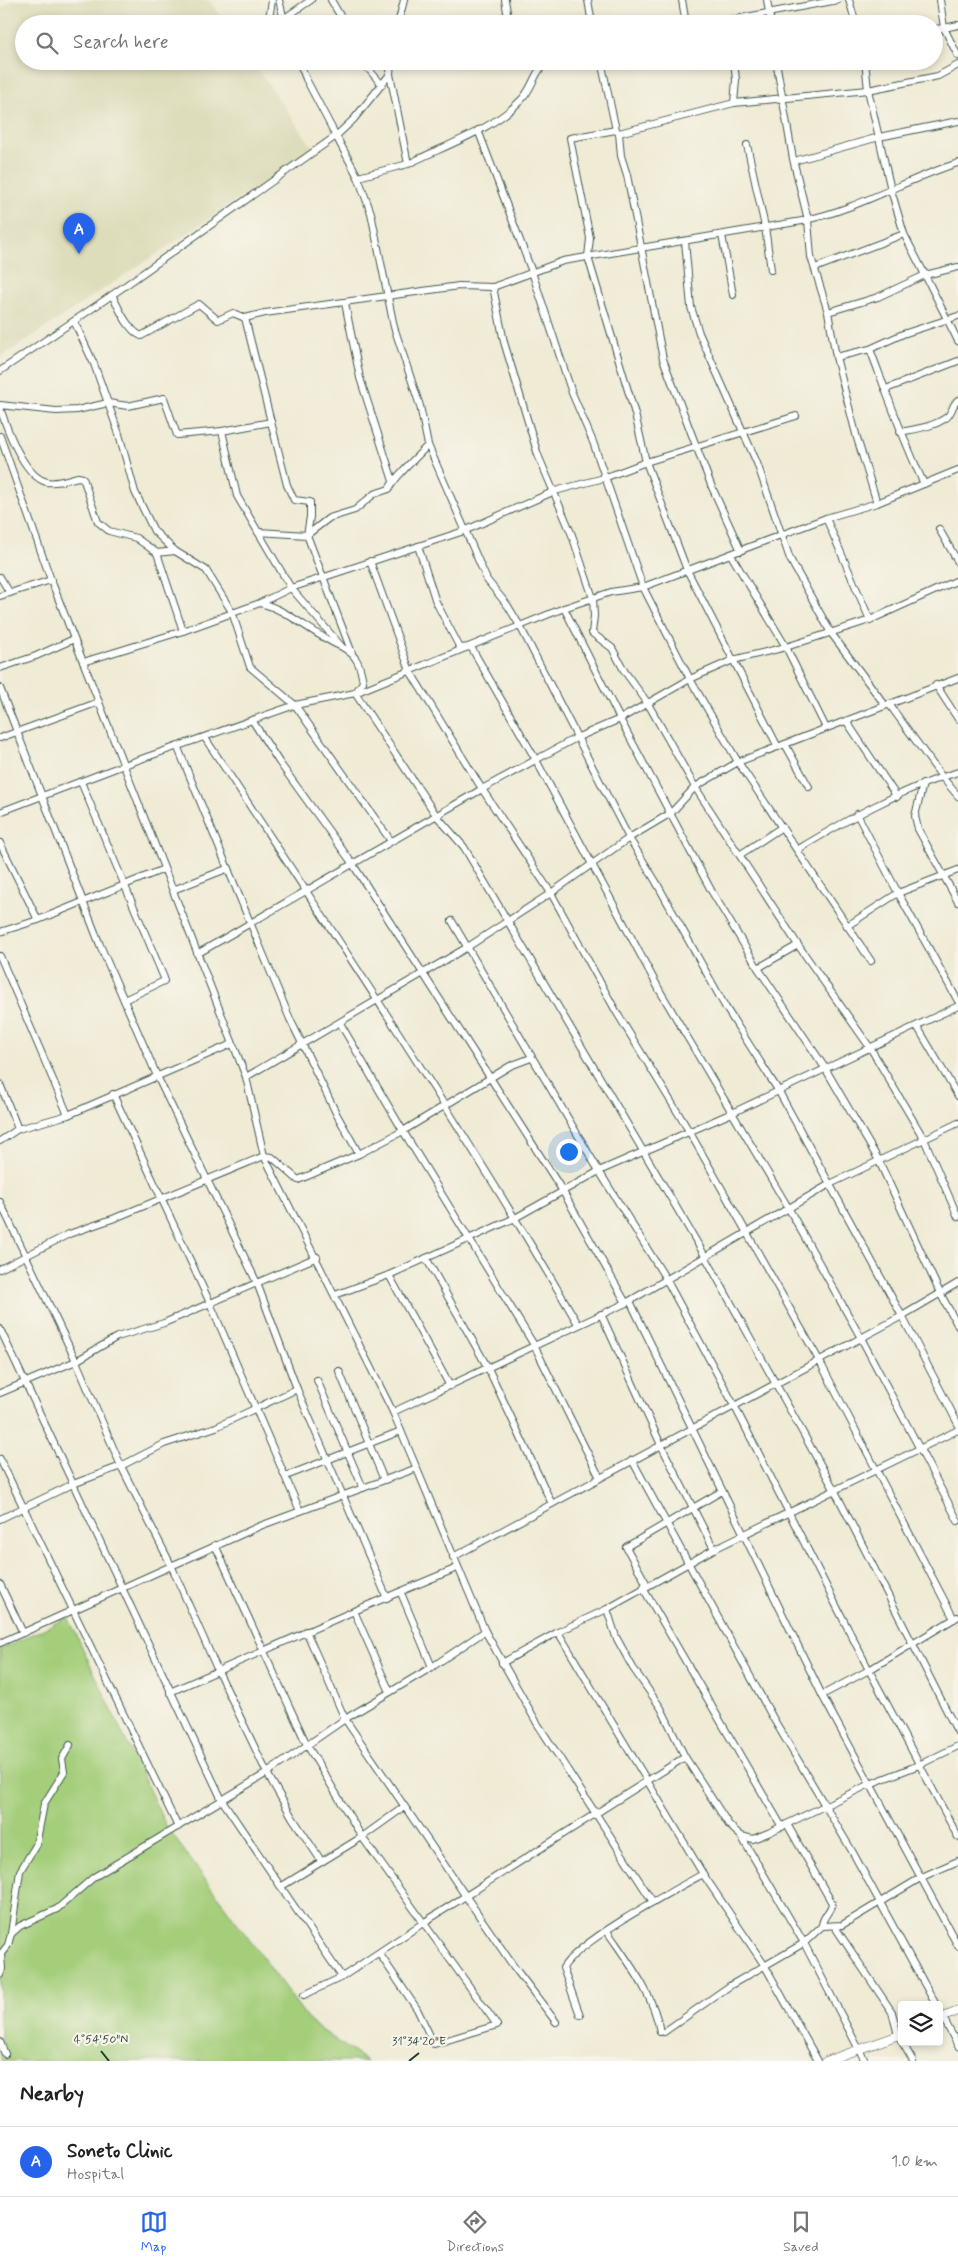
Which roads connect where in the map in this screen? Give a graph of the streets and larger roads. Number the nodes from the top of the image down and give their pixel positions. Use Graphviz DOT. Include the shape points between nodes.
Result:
graph roads {
  1 [pos="272,0"];
  2 [pos="279,0"];
  3 [pos="311,0"];
  4 [pos="331,0"];
  5 [pos="404,0"];
  6 [pos="505,0"];
  7 [pos="588,0"];
  8 [pos="682,0"];
  9 [pos="767,0"];
  10 [pos="838,0"];
  11 [pos="849,0"];
  12 [pos="940,0"];
  13 [pos="770,13"];
  14 [pos="269,15"];
  15 [pos="283,15"];
  16 [pos="292,15"];
  17 [pos="340,15"];
  18 [pos="400,15"];
  19 [pos="508,15"];
  20 [pos="590,15"];
  21 [pos="684,15"];
  22 [pos="759,15"];
  23 [pos="853,15"];
  24 [pos="942,15"];
  25 [pos="943,21"];
  26 [pos="958,25"];
  27 [pos="944,28"];
  28 [pos="958,56"];
  29 [pos="957,68"];
  30 [pos="302,70"];
  31 [pos="370,70"];
  32 [pos="390,70"];
  33 [pos="540,70"];
  34 [pos="603,70"];
  35 [pos="735,70"];
  36 [pos="777,70"];
  37 [pos="866,70"];
  38 [pos="390,74"];
  39 [pos="382,85"];
  40 [pos="868,90"];
  41 [pos="782,100"];
  42 [pos="734,103"];
  43 [pos="958,121"];
  44 [pos="478,130"];
  45 [pos="618,132"];
  46 [pos="336,136"];
  47 [pos="879,137"];
  48 [pos="747,145"];
  49 [pos="794,161"];
  50 [pos="958,163"];
  51 [pos="408,164"];
  52 [pos="358,177"];
  53 [pos="891,190"];
  54 [pos="808,220"];
  55 [pos="765,227"];
  56 [pos="904,234"];
  57 [pos="722,235"];
  58 [pos="685,241"];
  59 [pos="640,249"];
  60 [pos="588,257"];
  61 [pos="958,267"];
  62 [pos="815,268"];
  63 [pos="772,270"];
  64 [pos="532,272"];
  65 [pos="925,275"];
  66 [pos="494,287"];
  67 [pos="112,295"];
  68 [pos="733,295"];
  69 [pos="390,297"];
  70 [pos="345,303"];
  71 [pos="828,312"];
  72 [pos="958,316"];
  73 [pos="245,318"];
  74 [pos="948,319"];
  75 [pos="74,321"];
  76 [pos="958,341"];
  77 [pos="870,349"];
  78 [pos="836,357"];
  79 [pos="958,361"];
  80 [pos="0,371"];
  81 [pos="886,390"];
  82 [pos="958,400"];
  83 [pos="108,403"];
  84 [pos="0,407"];
  85 [pos="796,416"];
  86 [pos="271,422"];
  87 [pos="222,431"];
  88 [pos="744,432"];
  89 [pos="900,432"];
  90 [pos="0,436"];
  91 [pos="428,445"];
  92 [pos="697,447"];
  93 [pos="646,462"];
  94 [pos="958,470"];
  95 [pos="604,478"];
  96 [pos="392,481"];
  97 [pos="924,484"];
  98 [pos="554,491"];
  99 [pos="877,503"];
  100 [pos="826,518"];
  101 [pos="939,529"];
  102 [pos="464,531"];
  103 [pos="258,532"];
  104 [pos="307,535"];
  105 [pos="782,536"];
  106 [pos="418,546"];
  107 [pos="176,550"];
  108 [pos="740,551"];
  109 [pos="158,553"];
  110 [pos="731,555"];
  111 [pos="370,561"];
  112 [pos="958,562"];
  113 [pos="687,570"];
  114 [pos="324,577"];
  115 [pos="0,578"];
  116 [pos="51,580"];
  117 [pos="958,580"];
  118 [pos="643,587"];
  119 [pos="291,588"];
  120 [pos="10,593"];
  121 [pos="0,596"];
  122 [pos="593,598"];
  123 [pos="260,603"];
  124 [pos="564,608"];
  125 [pos="232,612"];
  126 [pos="870,620"];
  127 [pos="520,626"];
  128 [pos="183,631"];
  129 [pos="832,633"];
  130 [pos="74,639"];
  131 [pos="342,647"];
  132 [pos="472,647"];
  133 [pos="786,647"];
  134 [pos="352,653"];
  135 [pos="733,660"];
  136 [pos="84,662"];
  137 [pos="0,668"];
  138 [pos="410,671"];
  139 [pos="958,678"];
  140 [pos="690,679"];
  141 [pos="936,685"];
  142 [pos="0,688"];
  143 [pos="355,693"];
  144 [pos="99,702"];
  145 [pos="647,702"];
  146 [pos="295,705"];
  147 [pos="887,705"];
  148 [pos="620,719"];
  149 [pos="958,719"];
  150 [pos="252,720"];
  151 [pos="846,722"];
  152 [pos="826,728"];
  153 [pos="17,732"];
  154 [pos="0,738"];
  155 [pos="205,738"];
  156 [pos="576,738"];
  157 [pos="781,745"];
  158 [pos="178,748"];
  159 [pos="536,760"];
  160 [pos="738,762"];
  161 [pos="124,766"];
  162 [pos="958,772"];
  163 [pos="942,777"];
  164 [pos="81,782"];
  165 [pos="923,784"];
  166 [pos="695,787"];
  167 [pos="809,787"];
  168 [pos="482,789"];
  169 [pos="958,796"];
  170 [pos="897,797"];
  171 [pos="41,798"];
  172 [pos="0,812"];
  173 [pos="671,813"];
  174 [pos="857,814"];
  175 [pos="436,815"];
  176 [pos="782,827"];
  177 [pos="629,838"];
  178 [pos="391,841"];
  179 [pos="0,843"];
  180 [pos="797,850"];
  181 [pos="741,854"];
  182 [pos="592,862"];
  183 [pos="352,863"];
  184 [pos="229,868"];
  185 [pos="164,869"];
  186 [pos="958,870"];
  187 [pos="945,875"];
  188 [pos="124,884"];
  189 [pos="173,890"];
  190 [pos="307,891"];
  191 [pos="551,893"];
  192 [pos="898,893"];
  193 [pos="83,902"];
  194 [pos="958,902"];
  195 [pos="507,919"];
  196 [pos="38,920"];
  197 [pos="452,921"];
  198 [pos="251,922"];
  199 [pos="847,926"];
  200 [pos="0,932"];
  201 [pos="798,945"];
  202 [pos="466,948"];
  203 [pos="197,954"];
  204 [pos="0,956"];
  205 [pos="871,961"];
  206 [pos="758,968"];
  207 [pos="423,974"];
  208 [pos="124,1000"];
  209 [pos="378,1000"];
  210 [pos="958,1001"];
  211 [pos="958,1006"];
  212 [pos="340,1023"];
  213 [pos="918,1026"];
  214 [pos="232,1044"];
  215 [pos="304,1044"];
  216 [pos="871,1048"];
  217 [pos="531,1058"];
  218 [pos="825,1068"];
  219 [pos="157,1076"];
  220 [pos="246,1077"];
  221 [pos="491,1079"];
  222 [pos="0,1084"];
  223 [pos="778,1090"];
  224 [pos="113,1094"];
  225 [pos="958,1096"];
  226 [pos="445,1106"];
  227 [pos="732,1113"];
  228 [pos="68,1115"];
  229 [pos="958,1123"];
  230 [pos="18,1129"];
  231 [pos="689,1131"];
  232 [pos="403,1132"];
  233 [pos="924,1139"];
  234 [pos="0,1141"];
  235 [pos="644,1151"];
  236 [pos="359,1154"];
  237 [pos="264,1156"];
  238 [pos="878,1160"];
  239 [pos="599,1171"];
  240 [pos="206,1182"];
  241 [pos="830,1184"];
  242 [pos="562,1190"];
  243 [pos="160,1199"];
  244 [pos="0,1202"];
  245 [pos="789,1209"];
  246 [pos="958,1217"];
  247 [pos="515,1218"];
  248 [pos="746,1234"];
  249 [pos="470,1238"];
  250 [pos="706,1256"];
  251 [pos="26,1257"];
  252 [pos="317,1257"];
  253 [pos="426,1258"];
  254 [pos="0,1269"];
  255 [pos="389,1275"];
  256 [pos="666,1279"];
  257 [pos="257,1283"];
  258 [pos="958,1283"];
  259 [pos="940,1293"];
  260 [pos="334,1295"];
  261 [pos="628,1302"];
  262 [pos="210,1303"];
  263 [pos="601,1314"];
  264 [pos="902,1316"];
  265 [pos="578,1324"];
  266 [pos="958,1326"];
  267 [pos="0,1329"];
  268 [pos="861,1338"];
  269 [pos="534,1345"];
  270 [pos="819,1360"];
  271 [pos="76,1361"];
  272 [pos="488,1368"];
  273 [pos="338,1371"];
  274 [pos="317,1380"];
  275 [pos="25,1382"];
  276 [pos="776,1383"];
  277 [pos="450,1386"];
  278 [pos="297,1389"];
  279 [pos="0,1393"];
  280 [pos="734,1405"];
  281 [pos="256,1408"];
  282 [pos="392,1412"];
  283 [pos="958,1424"];
  284 [pos="693,1428"];
  285 [pos="958,1430"];
  286 [pos="401,1431"];
  287 [pos="369,1444"];
  288 [pos="661,1445"];
  289 [pos="918,1449"];
  290 [pos="348,1452"];
  291 [pos="0,1459"];
  292 [pos="328,1460"];
  293 [pos="632,1460"];
  294 [pos="121,1466"];
  295 [pos="417,1468"];
  296 [pos="876,1471"];
  297 [pos="286,1476"];
  298 [pos="600,1478"];
  299 [pos="384,1480"];
  300 [pos="73,1484"];
  301 [pos="363,1488"];
  302 [pos="722,1491"];
  303 [pos="835,1491"];
  304 [pos="342,1495"];
  305 [pos="552,1504"];
  306 [pos="23,1508"];
  307 [pos="693,1508"];
  308 [pos="300,1511"];
  309 [pos="791,1513"];
  310 [pos="0,1519"];
  311 [pos="958,1521"];
  312 [pos="667,1524"];
  313 [pos="744,1535"];
  314 [pos="215,1545"];
  315 [pos="714,1549"];
  316 [pos="453,1557"];
  317 [pos="689,1563"];
  318 [pos="171,1565"];
  319 [pos="458,1568"];
  320 [pos="0,1584"];
  321 [pos="643,1588"];
  322 [pos="123,1589"];
  323 [pos="401,1593"];
  324 [pos="387,1598"];
  325 [pos="607,1609"];
  326 [pos="73,1610"];
  327 [pos="354,1610"];
  328 [pos="956,1617"];
  329 [pos="306,1631"];
  330 [pos="485,1631"];
  331 [pos="558,1632"];
  332 [pos="23,1633"];
  333 [pos="0,1643"];
  334 [pos="913,1644"];
  335 [pos="264,1650"];
  336 [pos="502,1663"];
  337 [pos="432,1667"];
  338 [pos="869,1670"];
  339 [pos="218,1671"];
  340 [pos="170,1692"];
  341 [pos="390,1692"];
  342 [pos="822,1695"];
  343 [pos="345,1719"];
  344 [pos="958,1734"];
  345 [pos="70,1745"];
  346 [pos="306,1745"];
  347 [pos="958,1746"];
  348 [pos="685,1757"];
  349 [pos="919,1765"];
  350 [pos="267,1773"];
  351 [pos="648,1782"];
  352 [pos="870,1784"];
  353 [pos="222,1800"];
  354 [pos="824,1805"];
  355 [pos="404,1807"];
  356 [pos="596,1813"];
  357 [pos="784,1826"];
  358 [pos="178,1827"];
  359 [pos="362,1836"];
  360 [pos="741,1836"];
  361 [pos="958,1837"];
  362 [pos="958,1861"];
  363 [pos="322,1862"];
  364 [pos="703,1874"];
  365 [pos="922,1877"];
  366 [pos="282,1886"];
  367 [pos="467,1896"];
  368 [pos="879,1901"];
  369 [pos="653,1902"];
  370 [pos="423,1923"];
  371 [pos="822,1926"];
  372 [pos="835,1927"];
  373 [pos="608,1931"];
  374 [pos="11,1934"];
  375 [pos="804,1943"];
  376 [pos="958,1946"];
  377 [pos="379,1954"];
  378 [pos="1,1955"];
  379 [pos="764,1966"];
  380 [pos="0,1975"];
  381 [pos="342,1977"];
  382 [pos="304,1995"];
  383 [pos="934,2001"];
  384 [pos="958,2011"];
  385 [pos="580,2015"];
  386 [pos="943,2015"];
  387 [pos="943,2019"];
  388 [pos="556,2022"];
  389 [pos="898,2029"];
  390 [pos="898,2036"];
  391 [pos="0,2042"];
  392 [pos="906,2046"];
  393 [pos="958,2046"];
  394 [pos="859,2048"];
  395 [pos="5,2054"];
  396 [pos="818,2061"];
  397 [pos="826,2061"];
  398 [pos="864,2061"];
  399 [pos="913,2061"];
  1 -- 14 [label="street"];
  2 -- 15 [label="street"];
  3 -- 16 [label="street"];
  4 -- 17 [label="street"];
  5 -- 18 [label="street"];
  6 -- 19 [label="street"];
  7 -- 20 [label="street"];
  8 -- 21 [label="street"];
  9 -- 13 [label="street"];
  10 -- 13 [label="street"];
  11 -- 23 [label="street"];
  12 -- 24 [label="street"];
  13 -- 22 [label="street"];
  25 -- 27 [label="street"];
  26 -- 27 [label="street"];
  27 -- 28 [label="street"];
  29 -- 40 [label="street" via="938,76"];
  30 -- 46 [label="street"];
  31 -- 39 [label="street"];
  32 -- 38 [label="street"];
  33 -- 44 [label="street" via="522,99 496,122"];
  34 -- 45 [label="street"];
  35 -- 42 [label="street"];
  36 -- 41 [label="street"];
  37 -- 40 [label="street"];
  38 -- 39 [label="street"];
  38 -- 51 [label="street"];
  39 -- 46 [label="street"];
  40 -- 41 [label="street"];
  40 -- 47 [label="street"];
  41 -- 42 [label="street"];
  41 -- 49 [label="street"];
  42 -- 45 [label="street"];
  43 -- 47 [label="street"];
  44 -- 51 [label="street"];
  44 -- 64 [label="street"];
  45 -- 59 [label="street"];
  45 -- 60 [label="street" via="570,138 590,238"];
  46 -- 52 [label="street"];
  46 -- 67 [label="street"];
  47 -- 49 [label="street"];
  47 -- 53 [label="street"];
  48 -- 55 [label="street"];
  49 -- 54 [label="street"];
  50 -- 53 [label="street"];
  51 -- 52 [label="street"];
  52 -- 69 [label="street" via="371,213"];
  53 -- 54 [label="street" via="841,212"];
  53 -- 56 [label="street"];
  54 -- 55 [label="street"];
  54 -- 59 [label="street"];
  54 -- 62 [label="street"];
  55 -- 57 [label="street"];
  55 -- 63 [label="street"];
  56 -- 62 [label="street"];
  56 -- 65 [label="street"];
  57 -- 58 [label="street"];
  57 -- 68 [label="street"];
  58 -- 59 [label="street"];
  58 -- 88 [label="street" via="690,300 699,333"];
  59 -- 60 [label="street"];
  59 -- 92 [label="street" via="663,359"];
  60 -- 64 [label="street" via="563,261"];
  60 -- 93 [label="street"];
  61 -- 65 [label="street"];
  62 -- 71 [label="street"];
  64 -- 66 [label="street"];
  64 -- 95 [label="street" via="566,377"];
  65 -- 71 [label="street" via="878,297"];
  65 -- 74 [label="street"];
  66 -- 69 [label="street" via="459,286"];
  66 -- 98 [label="street" via="510,361 538,455"];
  67 -- 73 [label="street" via="129,325 140,336 199,304 218,320 233,313"];
  67 -- 75 [label="street"];
  69 -- 70 [label="street"];
  69 -- 91 [label="street" via="394,327 420,406"];
  70 -- 73 [label="street"];
  70 -- 96 [label="street" via="360,378"];
  71 -- 78 [label="street"];
  72 -- 74 [label="street"];
  73 -- 86 [label="street"];
  74 -- 76 [label="street"];
  74 -- 77 [label="street"];
  75 -- 80 [label="street"];
  75 -- 83 [label="street"];
  77 -- 78 [label="street"];
  77 -- 81 [label="street"];
  78 -- 99 [label="street"];
  79 -- 81 [label="street"];
  81 -- 89 [label="street"];
  82 -- 89 [label="street" via="949,416 938,423"];
  83 -- 84 [label="street" via="56,411"];
  83 -- 87 [label="street" via="128,406 164,398 177,436"];
  83 -- 107 [label="street" via="135,492 154,531"];
  84 -- 109 [label="street" via="12,441 34,475 50,483 82,478 98,522 109,531 136,538"];
  85 -- 88 [label="street"];
  86 -- 87 [label="street"];
  86 -- 104 [label="street" via="294,500 310,502"];
  87 -- 103 [label="street" via="237,496"];
  88 -- 92 [label="street"];
  88 -- 105 [label="street" via="768,490"];
  89 -- 97 [label="street"];
  90 -- 116 [label="street"];
  91 -- 96 [label="street"];
  91 -- 102 [label="street"];
  92 -- 93 [label="street"];
  92 -- 108 [label="street"];
  93 -- 95 [label="street"];
  93 -- 113 [label="street"];
  94 -- 97 [label="street"];
  95 -- 98 [label="street"];
  95 -- 118 [label="street"];
  96 -- 104 [label="street" via="389,489 374,494 355,510 329,518"];
  97 -- 99 [label="street"];
  98 -- 102 [label="street"];
  98 -- 122 [label="street"];
  99 -- 100 [label="street"];
  100 -- 105 [label="street"];
  100 -- 126 [label="street"];
  101 -- 112 [label="street"];
  102 -- 106 [label="street"];
  102 -- 127 [label="street" via="487,580"];
  103 -- 104 [label="street"];
  103 -- 119 [label="street"];
  104 -- 114 [label="street"];
  105 -- 108 [label="street"];
  105 -- 129 [label="street" via="797,576"];
  106 -- 111 [label="street"];
  106 -- 132 [label="street" via="436,602 460,648"];
  107 -- 109 [label="street"];
  107 -- 125 [label="street" via="206,570"];
  108 -- 110 [label="street"];
  109 -- 128 [label="street"];
  110 -- 113 [label="street"];
  110 -- 133 [label="street"];
  111 -- 114 [label="street"];
  111 -- 138 [label="street"];
  113 -- 118 [label="street"];
  113 -- 135 [label="street"];
  114 -- 119 [label="street"];
  114 -- 134 [label="street"];
  115 -- 120 [label="street"];
  116 -- 120 [label="street"];
  116 -- 130 [label="street"];
  117 -- 126 [label="street"];
  118 -- 122 [label="street"];
  118 -- 140 [label="street"];
  119 -- 123 [label="street"];
  119 -- 131 [label="street"];
  120 -- 121 [label="street"];
  122 -- 124 [label="street"];
  122 -- 145 [label="street" via="592,633 612,648"];
  123 -- 125 [label="street"];
  123 -- 131 [label="street" via="272,606 313,633"];
  124 -- 127 [label="street"];
  124 -- 148 [label="street"];
  125 -- 128 [label="street"];
  125 -- 146 [label="street" via="250,667"];
  126 -- 129 [label="street"];
  127 -- 132 [label="street"];
  127 -- 156 [label="street"];
  128 -- 136 [label="street"];
  129 -- 133 [label="street"];
  129 -- 147 [label="street"];
  130 -- 136 [label="street"];
  130 -- 137 [label="street"];
  131 -- 134 [label="street"];
  132 -- 138 [label="street"];
  132 -- 159 [label="street"];
  133 -- 135 [label="street"];
  133 -- 152 [label="street"];
  134 -- 143 [label="street" via="359,661 363,682"];
  135 -- 140 [label="street"];
  135 -- 157 [label="street"];
  136 -- 144 [label="street"];
  138 -- 143 [label="street"];
  138 -- 168 [label="street"];
  139 -- 141 [label="street"];
  140 -- 145 [label="street"];
  140 -- 160 [label="street"];
  141 -- 147 [label="street"];
  141 -- 149 [label="street"];
  142 -- 153 [label="street"];
  143 -- 146 [label="street"];
  143 -- 175 [label="street"];
  144 -- 153 [label="street"];
  144 -- 161 [label="street"];
  145 -- 148 [label="street"];
  145 -- 166 [label="street"];
  146 -- 150 [label="street"];
  146 -- 178 [label="street"];
  147 -- 151 [label="street"];
  147 -- 163 [label="street"];
  148 -- 156 [label="street"];
  148 -- 173 [label="street"];
  150 -- 155 [label="street"];
  150 -- 183 [label="street"];
  151 -- 152 [label="street"];
  151 -- 170 [label="street"];
  152 -- 157 [label="street"];
  153 -- 154 [label="street"];
  153 -- 171 [label="street"];
  155 -- 158 [label="street"];
  155 -- 190 [label="street"];
  156 -- 159 [label="street"];
  156 -- 177 [label="street"];
  157 -- 160 [label="street"];
  157 -- 167 [label="street"];
  158 -- 161 [label="street"];
  158 -- 184 [label="street"];
  159 -- 168 [label="street"];
  159 -- 182 [label="street"];
  160 -- 166 [label="street"];
  160 -- 176 [label="street"];
  161 -- 164 [label="street"];
  161 -- 185 [label="street"];
  162 -- 163 [label="street"];
  163 -- 165 [label="street"];
  163 -- 169 [label="street"];
  164 -- 171 [label="street"];
  164 -- 188 [label="street"];
  165 -- 170 [label="street"];
  165 -- 187 [label="street" via="915,816 918,829"];
  166 -- 173 [label="street"];
  166 -- 181 [label="street"];
  168 -- 175 [label="street"];
  168 -- 191 [label="street"];
  170 -- 174 [label="street"];
  171 -- 172 [label="street"];
  171 -- 193 [label="street"];
  173 -- 177 [label="street"];
  173 -- 206 [label="street" via="712,892"];
  174 -- 180 [label="street"];
  174 -- 192 [label="street"];
  175 -- 178 [label="street"];
  175 -- 195 [label="street" via="464,847"];
  176 -- 180 [label="street"];
  176 -- 181 [label="street"];
  177 -- 182 [label="street"];
  177 -- 223 [label="street" via="726,1008"];
  178 -- 183 [label="street"];
  179 -- 196 [label="street"];
  180 -- 199 [label="street"];
  181 -- 201 [label="street"];
  182 -- 191 [label="street"];
  182 -- 227 [label="street" via="660,990"];
  183 -- 190 [label="street"];
  183 -- 207 [label="street"];
  184 -- 189 [label="street"];
  184 -- 198 [label="street"];
  185 -- 188 [label="street"];
  185 -- 189 [label="street"];
  186 -- 187 [label="street"];
  187 -- 192 [label="street"];
  187 -- 194 [label="street"];
  188 -- 193 [label="street"];
  188 -- 208 [label="street" via="164,978 164,981"];
  189 -- 203 [label="street"];
  190 -- 198 [label="street"];
  190 -- 209 [label="street"];
  191 -- 195 [label="street"];
  191 -- 231 [label="street"];
  192 -- 199 [label="street"];
  192 -- 210 [label="street"];
  193 -- 196 [label="street"];
  193 -- 208 [label="street"];
  195 -- 202 [label="street"];
  195 -- 235 [label="street"];
  196 -- 200 [label="street"];
  197 -- 202 [label="street"];
  198 -- 203 [label="street"];
  198 -- 215 [label="street"];
  199 -- 205 [label="street"];
  201 -- 206 [label="street"];
  201 -- 216 [label="street"];
  202 -- 207 [label="street"];
  202 -- 217 [label="street"];
  203 -- 214 [label="street"];
  204 -- 228 [label="street"];
  206 -- 218 [label="street"];
  207 -- 209 [label="street"];
  207 -- 221 [label="street"];
  208 -- 219 [label="street"];
  209 -- 212 [label="street"];
  209 -- 226 [label="street"];
  211 -- 213 [label="street"];
  212 -- 215 [label="street"];
  212 -- 232 [label="street"];
  213 -- 216 [label="street"];
  213 -- 225 [label="street"];
  214 -- 219 [label="street"];
  214 -- 220 [label="street"];
  215 -- 220 [label="street"];
  215 -- 236 [label="street"];
  216 -- 218 [label="street"];
  216 -- 233 [label="street"];
  217 -- 221 [label="street" via="519,1061"];
  217 -- 239 [label="street"];
  218 -- 223 [label="street"];
  218 -- 238 [label="street"];
  219 -- 224 [label="street"];
  219 -- 240 [label="street"];
  220 -- 237 [label="street"];
  221 -- 226 [label="street"];
  221 -- 242 [label="street"];
  222 -- 230 [label="street"];
  223 -- 227 [label="street"];
  223 -- 241 [label="street"];
  224 -- 228 [label="street"];
  224 -- 243 [label="street"];
  226 -- 232 [label="street"];
  226 -- 247 [label="street"];
  227 -- 231 [label="street"];
  227 -- 245 [label="street"];
  228 -- 230 [label="street"];
  229 -- 233 [label="street"];
  230 -- 234 [label="street"];
  231 -- 235 [label="street"];
  231 -- 248 [label="street"];
  232 -- 236 [label="street"];
  232 -- 249 [label="street"];
  233 -- 238 [label="street"];
  233 -- 246 [label="street"];
  235 -- 239 [label="street"];
  235 -- 250 [label="street"];
  236 -- 237 [label="street" via="298,1180 272,1157"];
  237 -- 240 [label="street"];
  237 -- 252 [label="street"];
  238 -- 241 [label="street"];
  238 -- 259 [label="street"];
  239 -- 242 [label="street"];
  239 -- 256 [label="street"];
  240 -- 243 [label="street"];
  240 -- 257 [label="street"];
  241 -- 245 [label="street"];
  241 -- 264 [label="street"];
  242 -- 247 [label="street"];
  242 -- 261 [label="street"];
  243 -- 251 [label="street" via="69,1234"];
  243 -- 262 [label="street"];
  244 -- 251 [label="street"];
  245 -- 248 [label="street"];
  245 -- 268 [label="street"];
  247 -- 249 [label="street"];
  247 -- 265 [label="street"];
  248 -- 250 [label="street"];
  248 -- 270 [label="street"];
  249 -- 253 [label="street"];
  249 -- 269 [label="street"];
  250 -- 256 [label="street"];
  250 -- 276 [label="street"];
  251 -- 254 [label="street"];
  251 -- 271 [label="street"];
  252 -- 257 [label="street"];
  252 -- 260 [label="street"];
  253 -- 255 [label="street"];
  253 -- 272 [label="street"];
  255 -- 260 [label="street"];
  255 -- 277 [label="street"];
  256 -- 261 [label="street"];
  256 -- 280 [label="street"];
  257 -- 262 [label="street"];
  257 -- 278 [label="street"];
  258 -- 259 [label="street"];
  259 -- 264 [label="street"];
  259 -- 266 [label="street"];
  260 -- 282 [label="street"];
  261 -- 263 [label="street"];
  261 -- 284 [label="street"];
  262 -- 271 [label="street" via="164,1323 117,1337"];
  262 -- 281 [label="street"];
  263 -- 265 [label="street"];
  263 -- 288 [label="street"];
  264 -- 268 [label="street"];
  264 -- 283 [label="street"];
  265 -- 269 [label="street"];
  267 -- 275 [label="street"];
  268 -- 270 [label="street"];
  268 -- 289 [label="street"];
  269 -- 272 [label="street"];
  269 -- 298 [label="street"];
  270 -- 276 [label="street"];
  270 -- 296 [label="street"];
  271 -- 275 [label="street"];
  271 -- 294 [label="street"];
  272 -- 277 [label="street"];
  272 -- 305 [label="street"];
  273 -- 287 [label="street"];
  274 -- 290 [label="street"];
  275 -- 279 [label="street"];
  275 -- 300 [label="street"];
  276 -- 280 [label="street"];
  276 -- 303 [label="street"];
  277 -- 282 [label="street"];
  278 -- 281 [label="street"];
  278 -- 292 [label="street"];
  280 -- 284 [label="street"];
  280 -- 309 [label="street"];
  281 -- 294 [label="street" via="216,1428 164,1444"];
  281 -- 297 [label="street"];
  282 -- 286 [label="street"];
  284 -- 288 [label="street"];
  284 -- 302 [label="street"];
  285 -- 289 [label="street"];
  286 -- 287 [label="street"];
  286 -- 295 [label="street"];
  287 -- 290 [label="street"];
  287 -- 299 [label="street"];
  288 -- 293 [label="street"];
  288 -- 307 [label="street"];
  289 -- 296 [label="street"];
  289 -- 311 [label="street"];
  290 -- 292 [label="street"];
  290 -- 301 [label="street"];
  291 -- 306 [label="street"];
  292 -- 297 [label="street"];
  292 -- 304 [label="street"];
  293 -- 298 [label="street"];
  293 -- 312 [label="street"];
  294 -- 300 [label="street"];
  294 -- 318 [label="street"];
  295 -- 299 [label="street"];
  295 -- 316 [label="street"];
  296 -- 303 [label="street"];
  296 -- 328 [label="street"];
  297 -- 308 [label="street"];
  298 -- 305 [label="street"];
  299 -- 301 [label="street"];
  300 -- 306 [label="street"];
  300 -- 322 [label="street"];
  301 -- 304 [label="street"];
  302 -- 307 [label="street"];
  302 -- 313 [label="street"];
  303 -- 309 [label="street"];
  303 -- 334 [label="street"];
  304 -- 308 [label="street"];
  304 -- 324 [label="street"];
  305 -- 316 [label="street"];
  306 -- 310 [label="street"];
  306 -- 326 [label="street"];
  307 -- 312 [label="street"];
  307 -- 315 [label="street"];
  308 -- 314 [label="street"];
  309 -- 313 [label="street"];
  309 -- 338 [label="street"];
  312 -- 317 [label="street"];
  312 -- 321 [label="street" via="626,1547 646,1583"];
  313 -- 315 [label="street"];
  313 -- 342 [label="street"];
  314 -- 318 [label="street"];
  314 -- 335 [label="street"];
  315 -- 317 [label="street"];
  316 -- 319 [label="street"];
  317 -- 321 [label="street"];
  317 -- 354 [label="street"];
  318 -- 322 [label="street"];
  318 -- 339 [label="street"];
  319 -- 323 [label="street"];
  319 -- 330 [label="street"];
  320 -- 332 [label="street"];
  321 -- 325 [label="street"];
  321 -- 357 [label="street"];
  322 -- 326 [label="street"];
  322 -- 340 [label="street"];
  323 -- 324 [label="street"];
  323 -- 337 [label="street"];
  324 -- 327 [label="street"];
  325 -- 331 [label="street"];
  325 -- 348 [label="street" via="616,1637 661,1708"];
  326 -- 332 [label="street"];
  326 -- 358 [label="street"];
  327 -- 329 [label="street"];
  327 -- 341 [label="street"];
  328 -- 334 [label="street"];
  329 -- 335 [label="street"];
  329 -- 343 [label="street"];
  330 -- 336 [label="street"];
  330 -- 337 [label="street"];
  331 -- 336 [label="street"];
  331 -- 351 [label="street"];
  332 -- 333 [label="street"];
  334 -- 338 [label="street"];
  334 -- 344 [label="street"];
  335 -- 339 [label="street"];
  335 -- 346 [label="street"];
  336 -- 356 [label="street"];
  337 -- 341 [label="street"];
  338 -- 342 [label="street"];
  338 -- 349 [label="street"];
  339 -- 340 [label="street"];
  339 -- 350 [label="street"];
  340 -- 353 [label="street"];
  341 -- 343 [label="street"];
  342 -- 352 [label="street"];
  343 -- 346 [label="street"];
  343 -- 355 [label="street"];
  345 -- 374 [label="street" via="62,1759 64,1772 44,1804 36,1845 20,1872"];
  346 -- 350 [label="street"];
  346 -- 359 [label="street"];
  347 -- 349 [label="street"];
  348 -- 351 [label="street"];
  348 -- 360 [label="street" via="729,1825"];
  349 -- 352 [label="street"];
  349 -- 361 [label="street"];
  350 -- 353 [label="street"];
  350 -- 363 [label="street"];
  351 -- 356 [label="street"];
  351 -- 364 [label="street"];
  352 -- 354 [label="street"];
  352 -- 365 [label="street"];
  353 -- 358 [label="street"];
  353 -- 366 [label="street"];
  354 -- 357 [label="street"];
  354 -- 368 [label="street"];
  355 -- 359 [label="street"];
  355 -- 367 [label="street"];
  356 -- 367 [label="street"];
  356 -- 369 [label="street"];
  357 -- 360 [label="street" via="753,1839"];
  357 -- 371 [label="street" via="832,1903 822,1919"];
  358 -- 374 [label="street" via="94,1877 57,1909 20,1926"];
  359 -- 363 [label="street"];
  359 -- 370 [label="street"];
  360 -- 375 [label="street"];
  362 -- 365 [label="street"];
  363 -- 366 [label="street"];
  364 -- 369 [label="street"];
  364 -- 379 [label="street"];
  365 -- 368 [label="street"];
  365 -- 376 [label="street"];
  366 -- 381 [label="street"];
  367 -- 370 [label="street"];
  367 -- 388 [label="street" via="514,1967"];
  368 -- 372 [label="street"];
  368 -- 383 [label="street"];
  369 -- 373 [label="street"];
  370 -- 377 [label="street"];
  370 -- 377 [label="street" via="497,2025 434,2044 417,2009"];
  371 -- 372 [label="street"];
  371 -- 375 [label="street"];
  372 -- 389 [label="street" via="892,2012"];
  373 -- 379 [label="street" via="642,1984 658,2015 662,2032"];
  373 -- 385 [label="street" via="568,1959 563,1968"];
  374 -- 378 [label="street"];
  375 -- 379 [label="street"];
  375 -- 394 [label="street"];
  377 -- 381 [label="street"];
  378 -- 380 [label="street"];
  379 -- 396 [label="street"];
  381 -- 382 [label="street"];
  384 -- 386 [label="street"];
  387 -- 393 [label="street"];
  390 -- 394 [label="street"];
  391 -- 395 [label="street"];
  392 -- 399 [label="street"];
  394 -- 397 [label="street"];
  394 -- 398 [label="street"];
}
